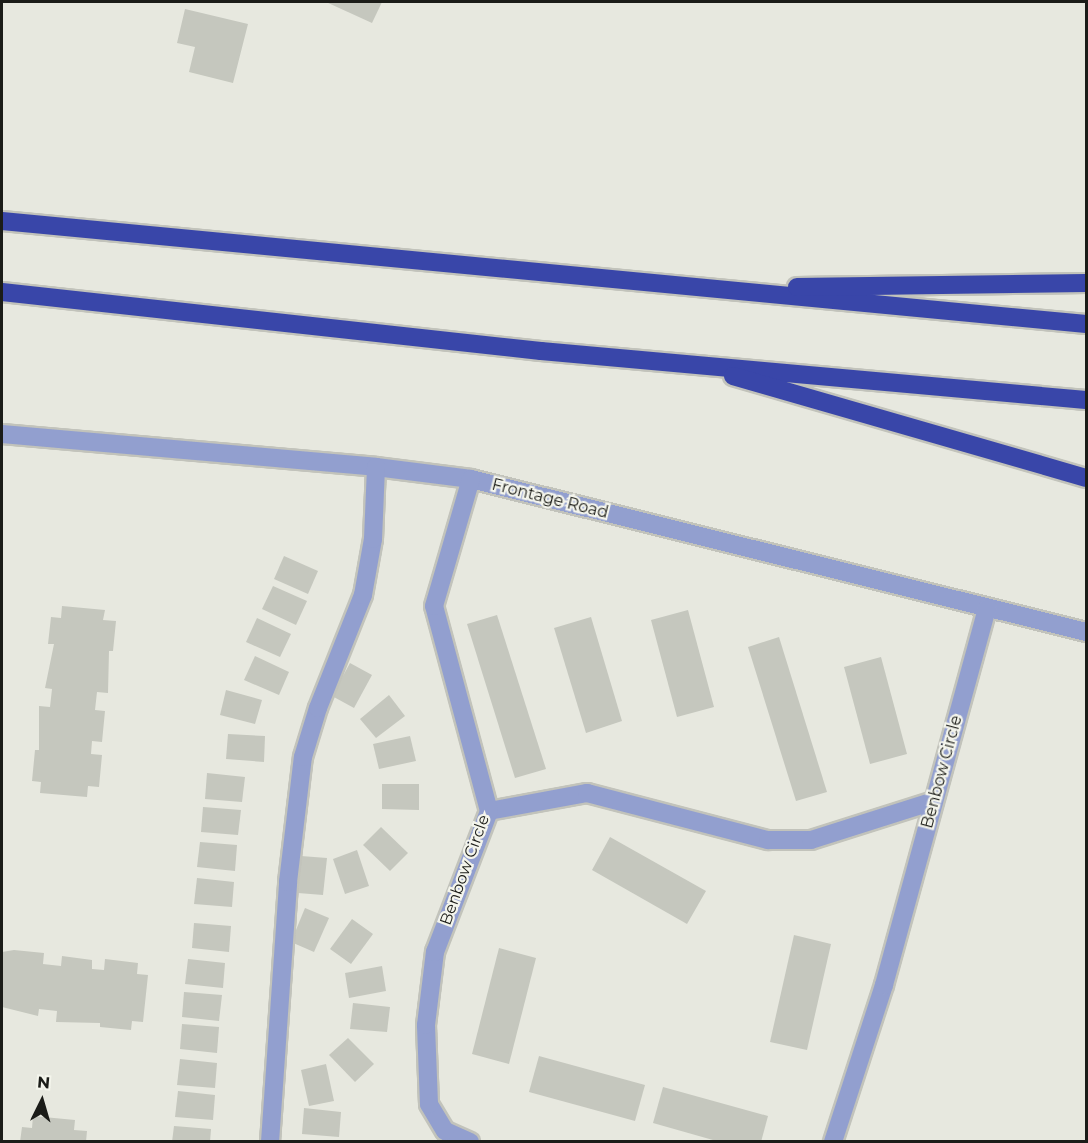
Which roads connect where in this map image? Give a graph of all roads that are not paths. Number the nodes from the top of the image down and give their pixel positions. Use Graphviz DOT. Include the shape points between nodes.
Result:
graph roads {
  1 [pos="2,221"];
  2 [pos="1086,283"];
  3 [pos="676,286"];
  4 [pos="2,292"];
  5 [pos="1086,324"];
  6 [pos="690,364"];
  7 [pos="1086,400"];
  8 [pos="2,434"];
  9 [pos="376,466"];
  10 [pos="1086,478"];
  11 [pos="471,479"];
  12 [pos="987,608"];
  13 [pos="1086,632"];
  14 [pos="934,801"];
  15 [pos="489,811"];
  16 [pos="270,1142"];
  17 [pos="470,1142"];
  18 [pos="833,1142"];
  1 -- 3 [label="highway"];
  2 -- 3 [label="highway"];
  3 -- 5 [label="highway"];
  4 -- 6 [label="highway"];
  6 -- 7 [label="highway"];
  6 -- 10 [label="highway"];
  8 -- 9 [label="street, Frontage Road"];
  9 -- 11 [label="street, Frontage Road"];
  9 -- 16 [label="street" via="373,539 363,595 303,757 288,882"];
  11 -- 12 [label="street, Frontage Road"];
  11 -- 15 [label="street, Benbow Circle" via="434,606"];
  12 -- 13 [label="street, Frontage Road"];
  12 -- 14 [label="street, Benbow Circle"];
  14 -- 15 [label="street" via="812,840 768,840 587,793"];
  14 -- 18 [label="street, Benbow Circle" via="884,985"];
  15 -- 17 [label="street, Benbow Circle" via="435,952 426,1026 429,1104 446,1131"];
}
